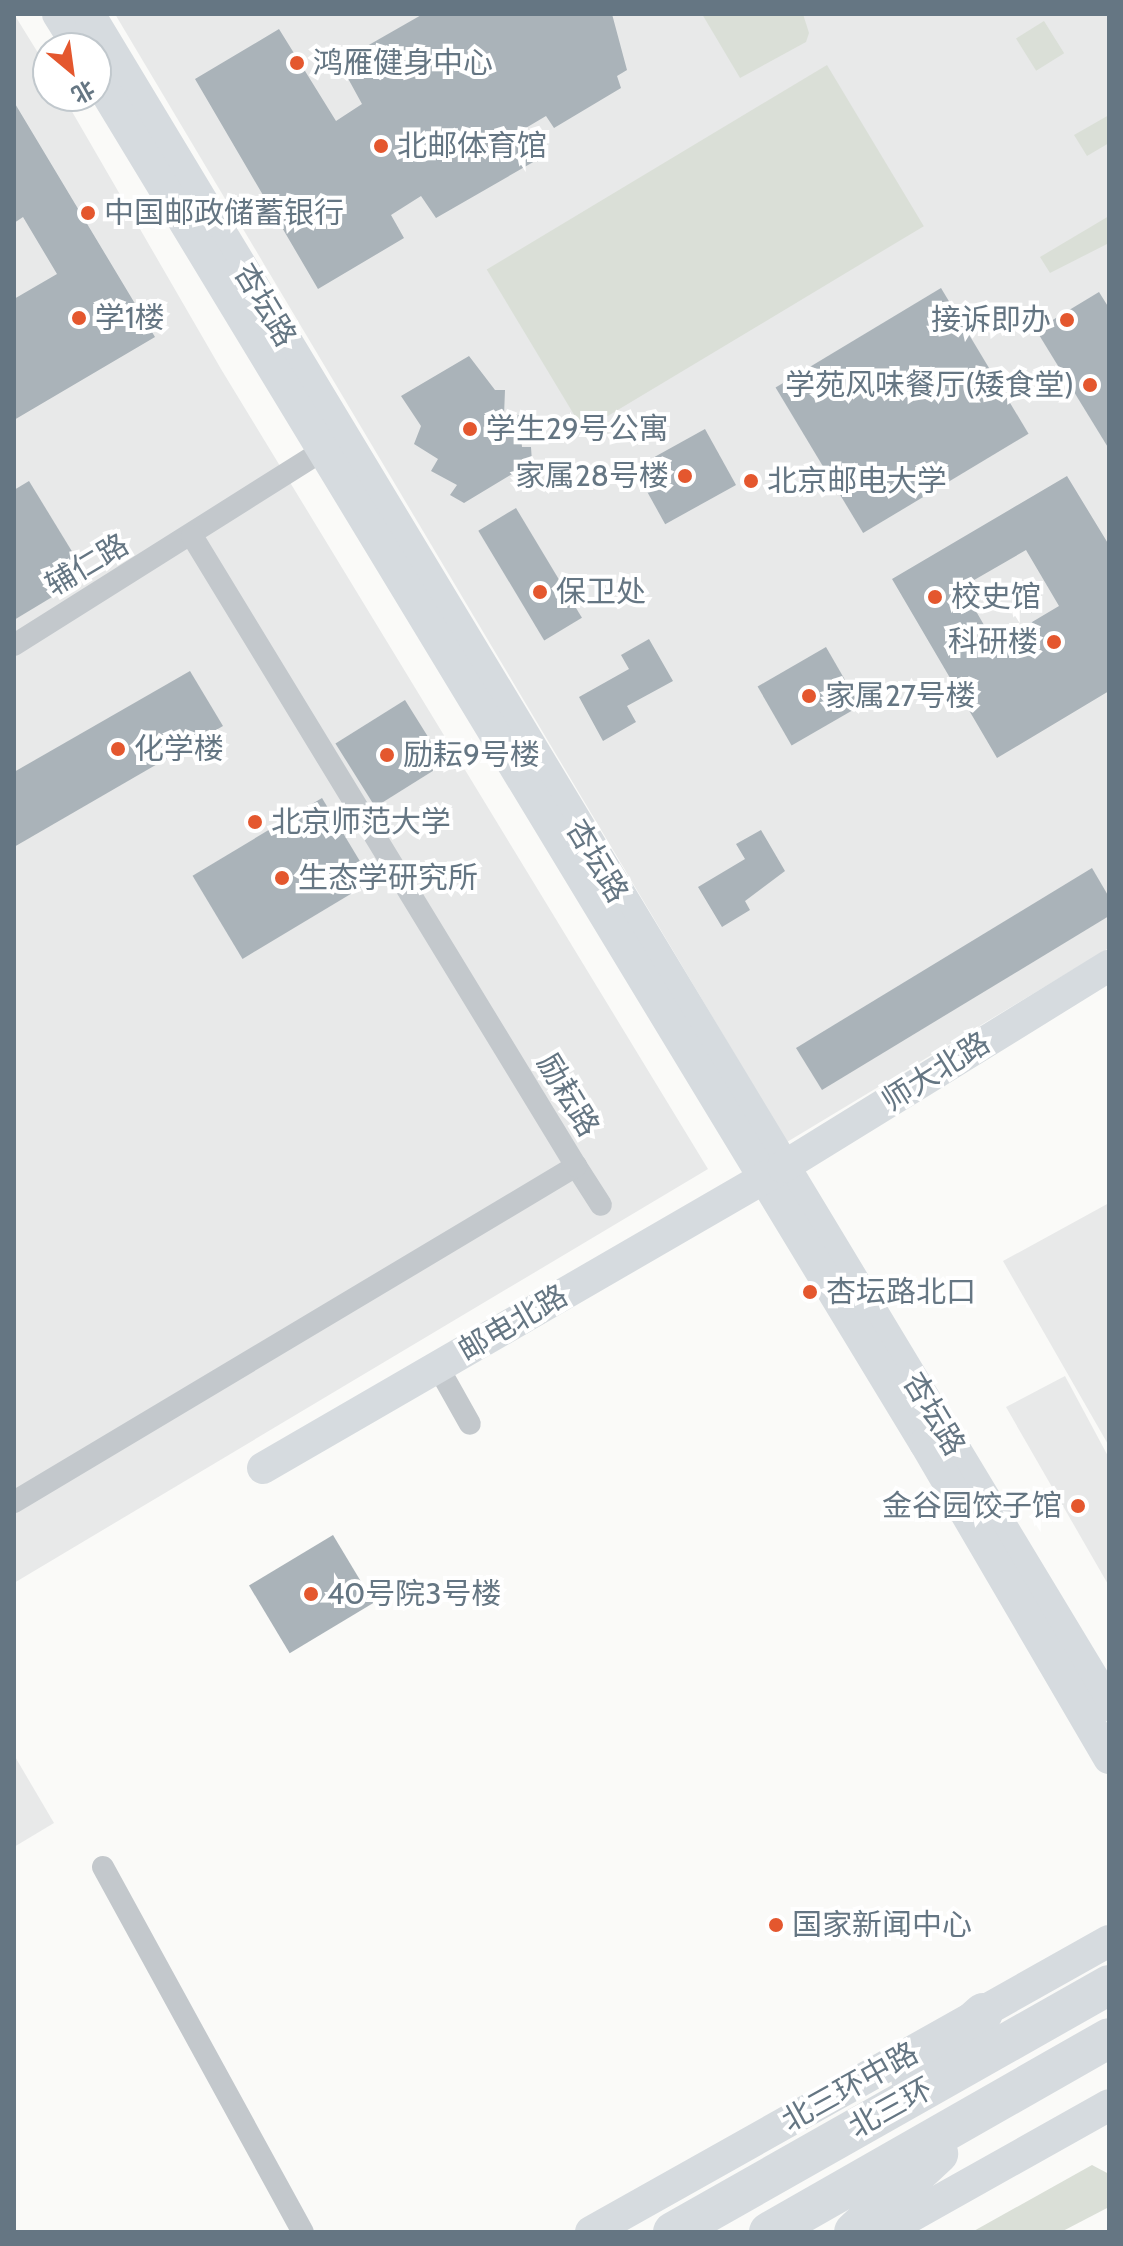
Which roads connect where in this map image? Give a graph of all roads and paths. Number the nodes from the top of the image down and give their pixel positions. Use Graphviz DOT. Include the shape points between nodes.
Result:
graph roads {
  1 [pos="58,14"];
  2 [pos="89,14"];
  3 [pos="69,32"];
  4 [pos="112,101"];
  5 [pos="334,444"];
  6 [pos="192,536"];
  7 [pos="14,645"];
  8 [pos="1109,966"];
  9 [pos="576,1166"];
  10 [pos="773,1172"];
  11 [pos="601,1205"];
  12 [pos="438,1367"];
  13 [pos="470,1424"];
  14 [pos="263,1468"];
  15 [pos="14,1502"];
  16 [pos="1109,1705"];
  17 [pos="1109,1758"];
  18 [pos="103,1867"];
  19 [pos="1109,1941"];
  20 [pos="1109,1985"];
  21 [pos="983,2013"];
  22 [pos="1109,2038"];
  23 [pos="991,2105"];
  24 [pos="1109,2105"];
  25 [pos="858,2126"];
  26 [pos="303,2232"];
  27 [pos="591,2232"];
  28 [pos="673,2232"];
  29 [pos="769,2232"];
  30 [pos="854,2232"];
  31 [pos="883,2232"];
  1 -- 3 [label="street"];
  2 -- 5 [label="street, 杏坛路"];
  4 -- 5 [label="street, 杏坛路"];
  5 -- 6 [label="street, 辅仁路"];
  5 -- 10 [label="street, 杏坛路"];
  6 -- 7 [label="street, 辅仁路"];
  6 -- 9 [label="street, 励耘路"];
  8 -- 10 [label="street, 师大北路"];
  9 -- 11 [label="street"];
  9 -- 15 [label="street, 励耘路"];
  10 -- 12 [label="street, 邮电北路"];
  10 -- 16 [label="street, 杏坛路"];
  10 -- 17 [label="street, 杏坛路"];
  12 -- 13 [label="street"];
  12 -- 14 [label="street, 邮电北路"];
  18 -- 26 [label="street"];
  19 -- 21 [label="street, 北三环中路"];
  20 -- 25 [label="highway, 北三环"];
  21 -- 25 [label="highway"];
  21 -- 27 [label="street, 北三环中路"];
  22 -- 23 [label="highway, 北三环"];
  23 -- 29 [label="highway, 北三环"];
  23 -- 30 [label="highway"];
  24 -- 31 [label="street"];
  25 -- 28 [label="highway, 北三环"];
}
